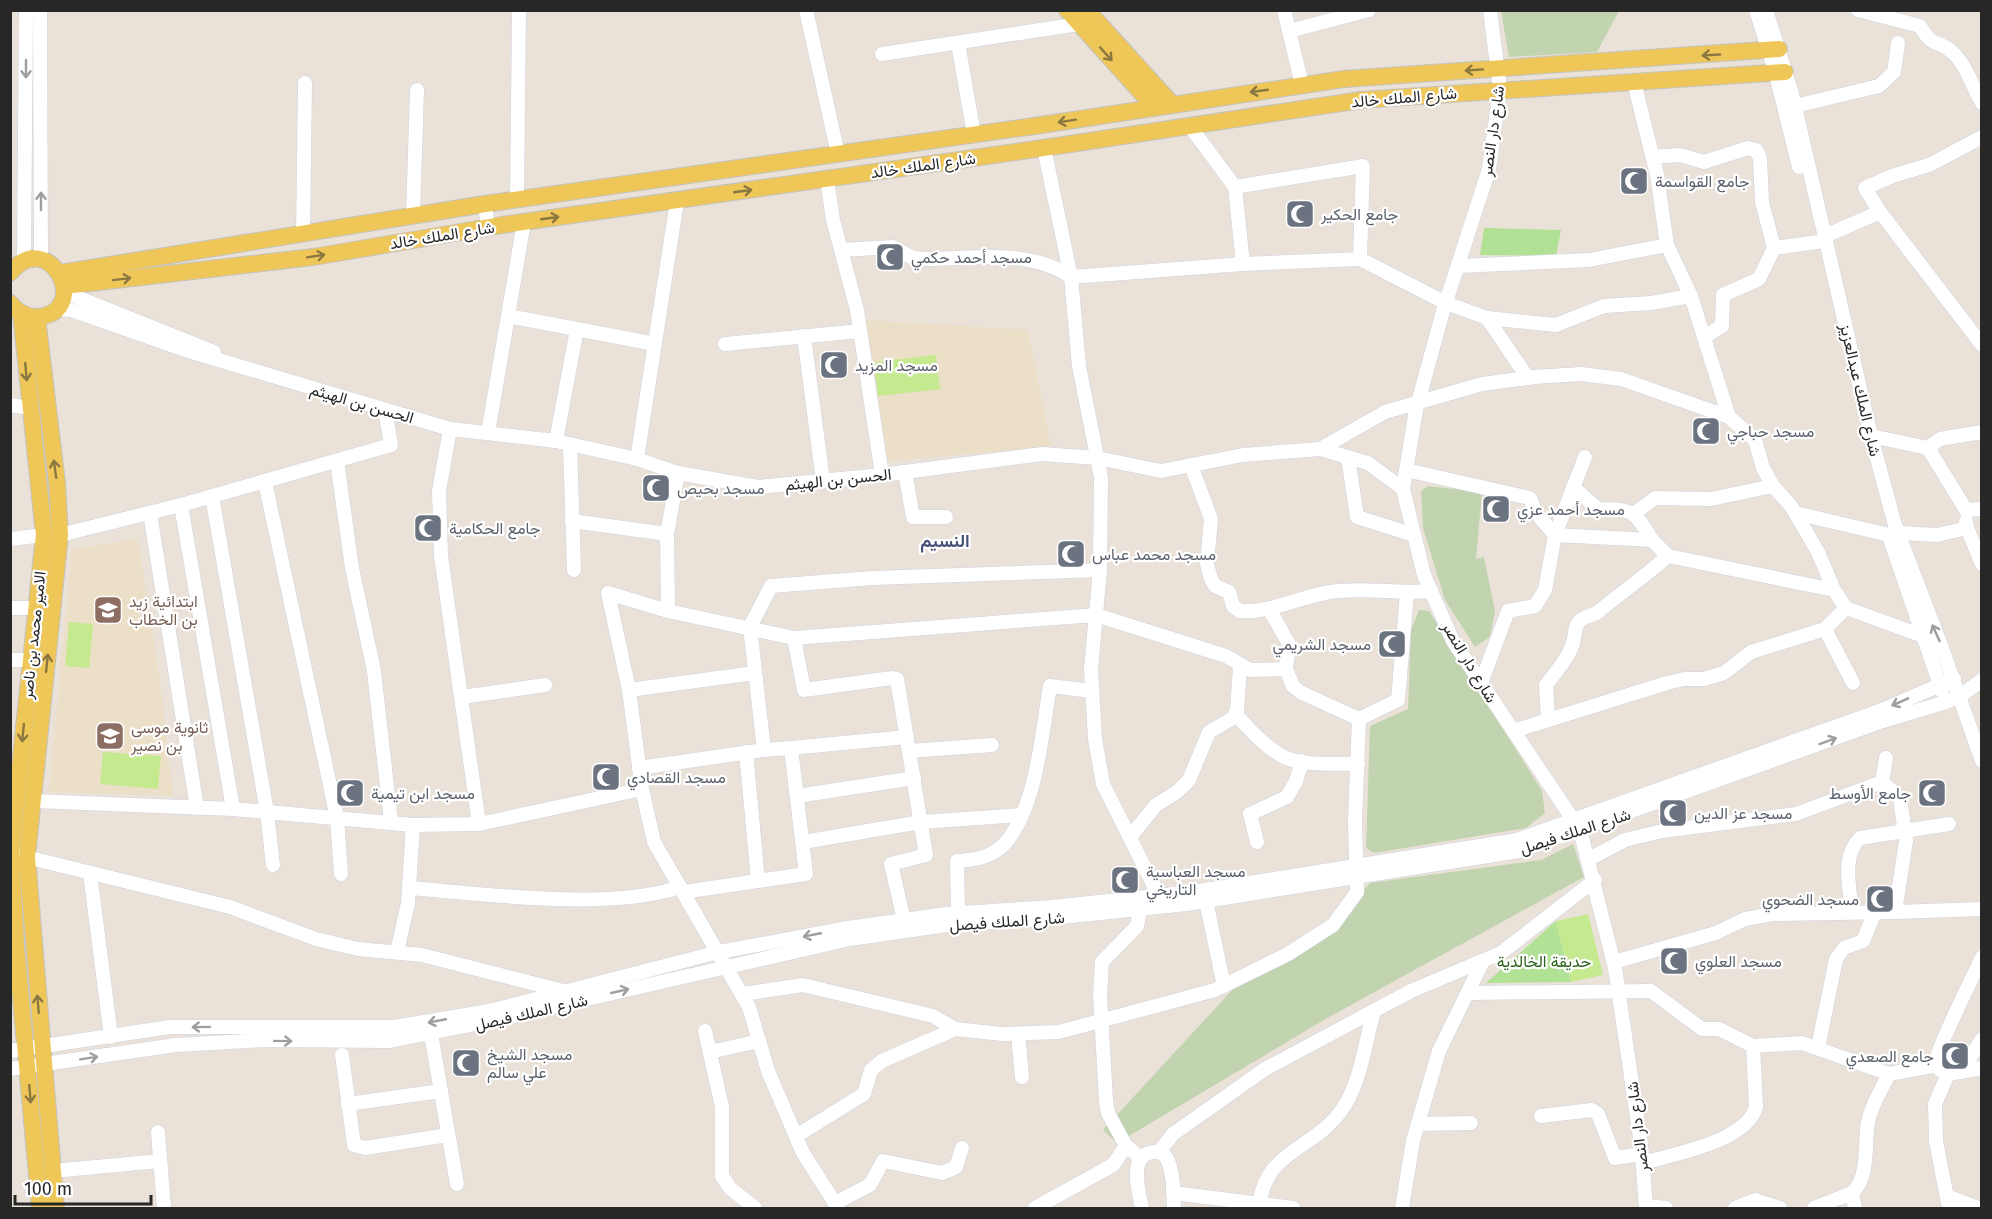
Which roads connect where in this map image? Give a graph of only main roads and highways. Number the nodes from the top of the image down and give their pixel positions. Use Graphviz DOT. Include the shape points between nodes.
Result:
graph roads {
  1 [pos="1067,10"];
  2 [pos="1083,17"];
  3 [pos="1774,51"];
  4 [pos="1781,73"];
  5 [pos="1172,104"];
  6 [pos="1154,107"];
  7 [pos="20,267"];
  8 [pos="63,284"];
  9 [pos="23,311"];
  10 [pos="52,535"];
  11 [pos="16,855"];
  12 [pos="26,1049"];
  13 [pos="27,1068"];
  14 [pos="40,1209"];
  15 [pos="57,1209"];
  1 -- 2 [label="main road"];
  2 -- 5 [label="main road"];
  2 -- 6 [label="main road, one-way"];
  3 -- 5 [label="main road, شارع الملك خالد, one-way" via="1344,79"];
  8 -- 4 [label="main road, شارع الملك خالد, one-way" via="313,257 488,227 1360,100"];
  5 -- 6 [label="main road, شارع الملك خالد"];
  6 -- 8 [label="main road, شارع الملك خالد, one-way" via="485,204 303,234"];
  7 -- 8 [label="main road" via="52,264"];
  8 -- 9 [label="main road" via="55,309"];
  9 -- 10 [label="main road, الامير محمد بن ناصر, one-way" via="30,408 40,485"];
  10 -- 9 [label="main road, الامير محمد بن ناصر, one-way" via="57,483"];
  10 -- 11 [label="main road, الامير محمد بن ناصر, one-way" via="36,608"];
  11 -- 10 [label="main road, الامير محمد بن ناصر, one-way" via="33,801"];
  11 -- 12 [label="main road, الامير محمد بن ناصر"];
  12 -- 13 [label="main road, الامير محمد بن ناصر"];
  13 -- 14 [label="main road, الامير محمد بن ناصر, one-way"];
  13 -- 15 [label="main road, الامير محمد بن ناصر" via="53,1171"];
}
